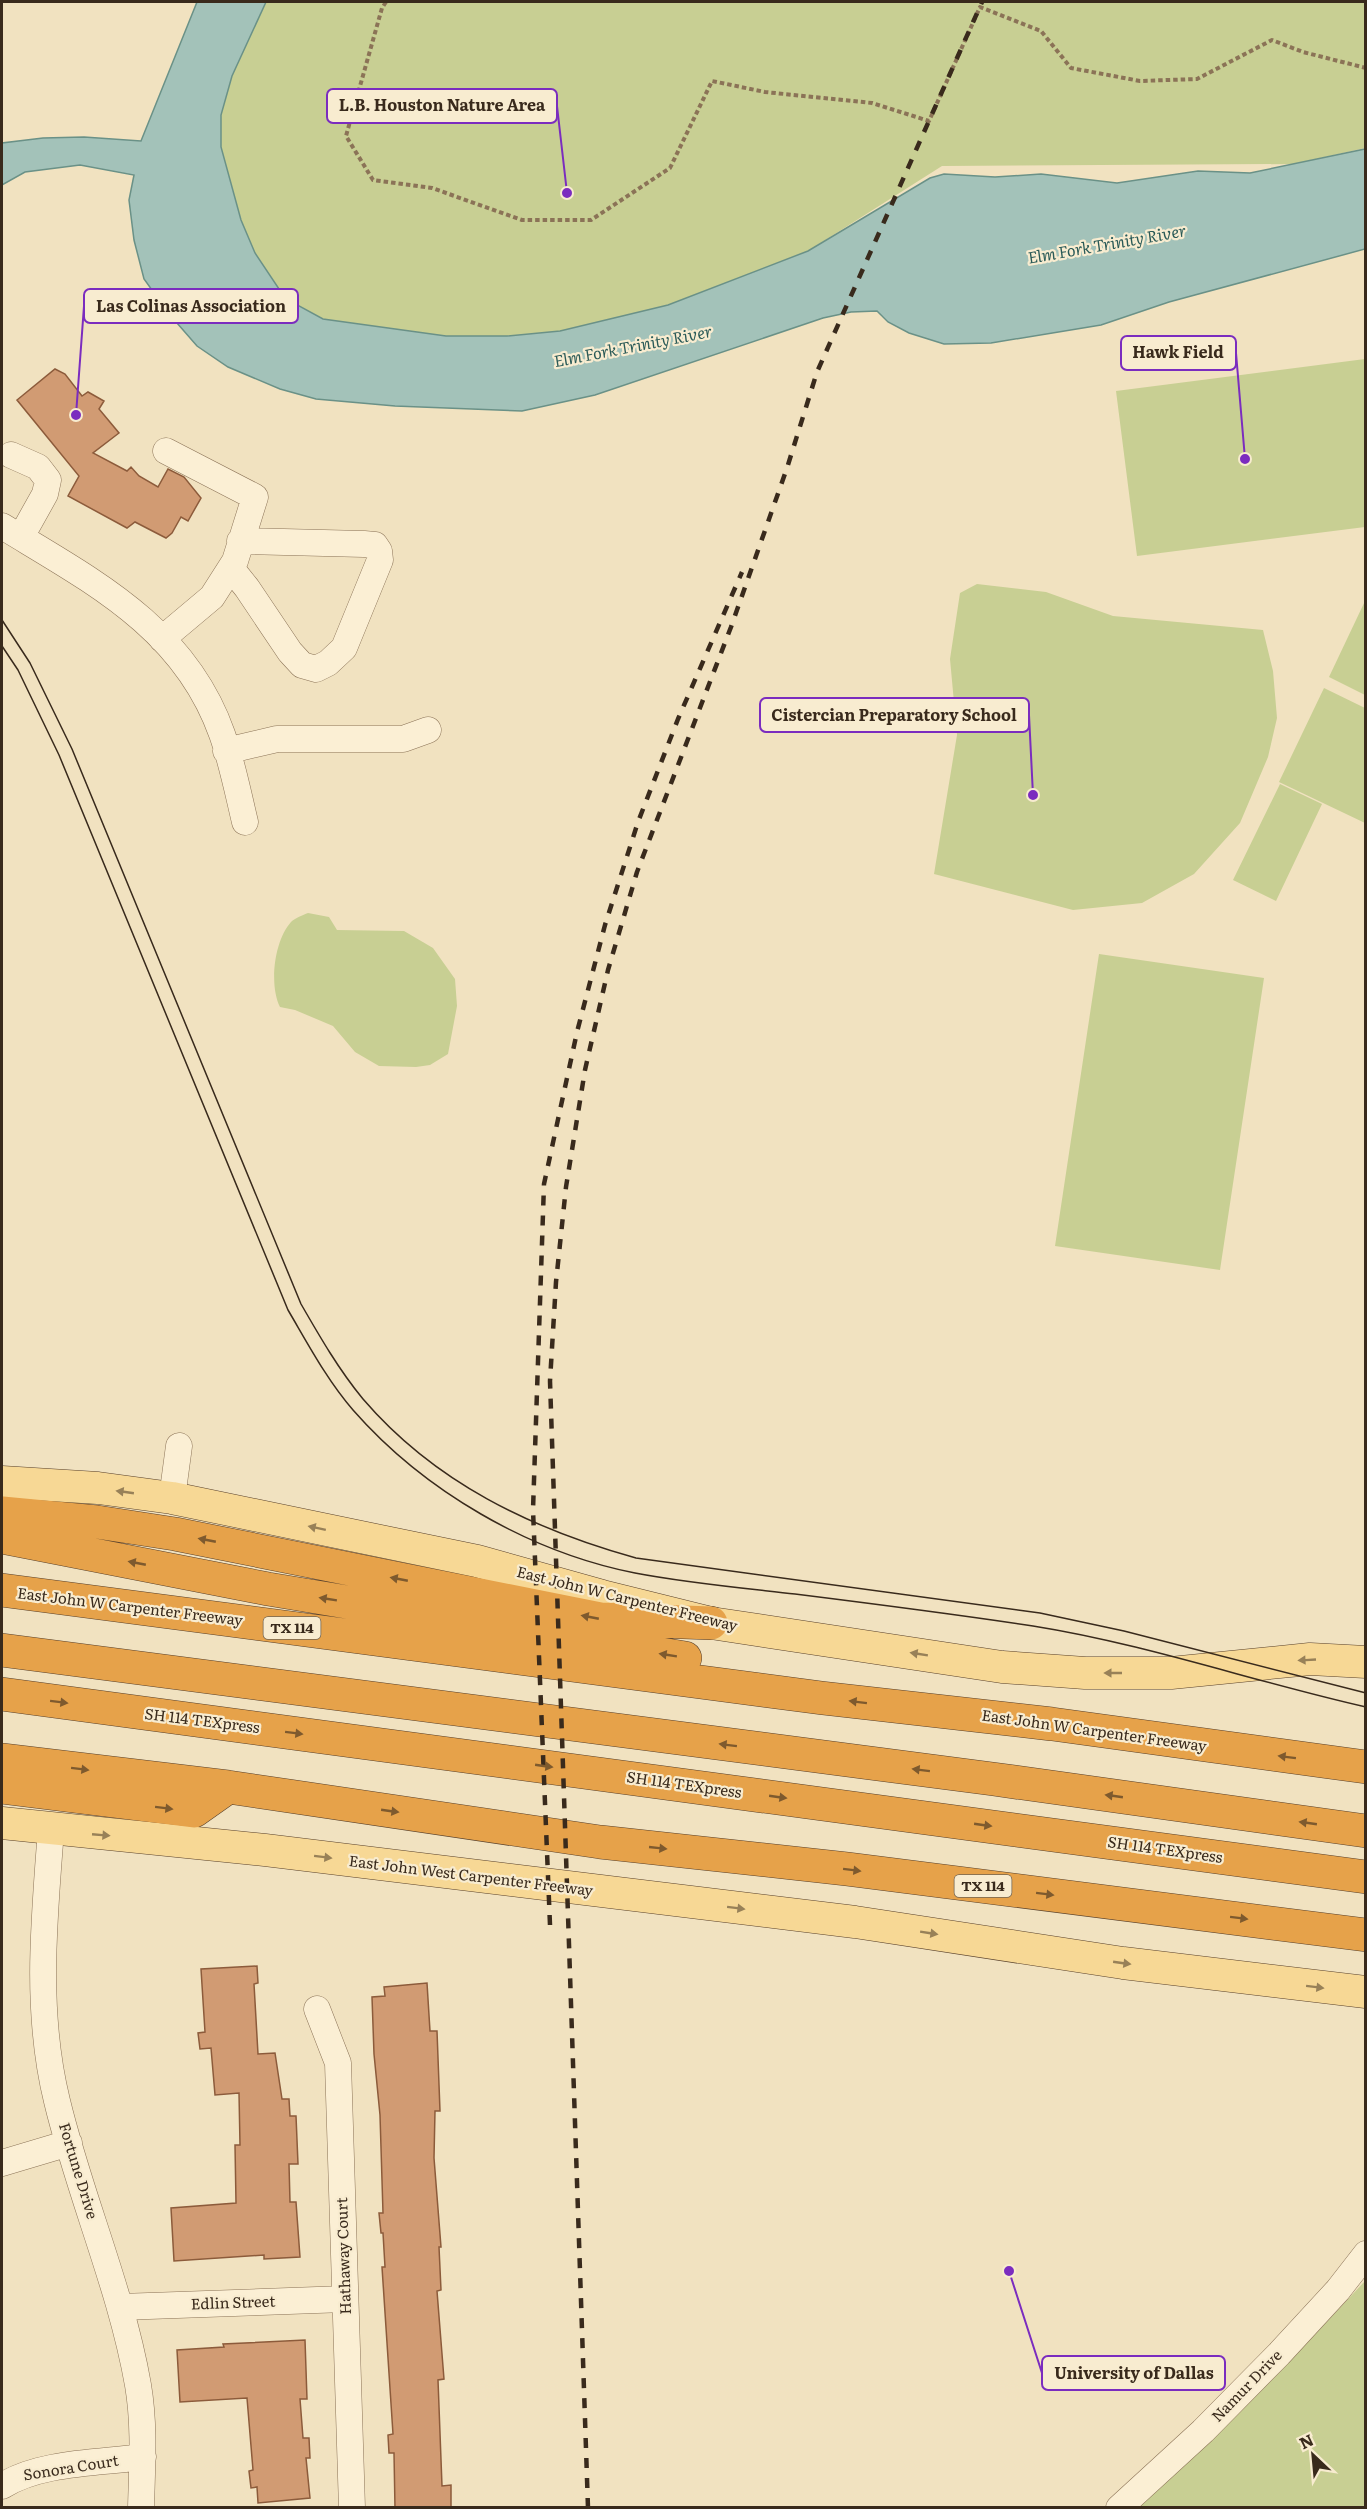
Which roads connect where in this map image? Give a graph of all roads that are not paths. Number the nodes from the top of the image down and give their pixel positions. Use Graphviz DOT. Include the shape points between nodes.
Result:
graph roads {
  1 [pos="166,451"];
  2 [pos="11,455"];
  3 [pos="11,532"];
  4 [pos="240,541"];
  5 [pos="231,568"];
  6 [pos="162,639"];
  7 [pos="428,730"];
  8 [pos="226,751"];
  9 [pos="245,822"];
  10 [pos="179,1446"];
  11 [pos="2,1482"];
  12 [pos="172,1498"];
  13 [pos="2,1513"];
  14 [pos="2,1537"];
  15 [pos="2,1590"];
  16 [pos="2,1612"];
  17 [pos="711,1623"];
  18 [pos="2,1650"];
  19 [pos="1365,1662"];
  20 [pos="583,1666"];
  21 [pos="2,1694"];
  22 [pos="822,1698"];
  23 [pos="2,1760"];
  24 [pos="1365,1767"];
  25 [pos="2,1787"];
  26 [pos="228,1787"];
  27 [pos="2,1823"];
  28 [pos="51,1830"];
  29 [pos="1365,1831"];
  30 [pos="1365,1877"];
  31 [pos="1365,1935"];
  32 [pos="1365,1992"];
  33 [pos="317,2009"];
  34 [pos="69,2143"];
  35 [pos="2,2163"];
  36 [pos="1365,2254"];
  37 [pos="345,2299"];
  38 [pos="120,2307"];
  39 [pos="142,2457"];
  40 [pos="2,2486"];
  41 [pos="141,2508"];
  42 [pos="352,2508"];
  43 [pos="1119,2508"];
  1 -- 4 [label="street" via="255,497"];
  2 -- 3 [label="street" via="38,467 48,480 45,494"];
  3 -- 6 [label="street" via="107,590"];
  4 -- 5 [label="street"];
  4 -- 5 [label="street" via="375,545 380,560 344,648 316,669 302,664 290,652"];
  5 -- 6 [label="street" via="212,597"];
  6 -- 8 [label="street" via="194,679 222,733"];
  7 -- 8 [label="street" via="403,739 277,739"];
  8 -- 9 [label="street"];
  10 -- 12 [label="street"];
  12 -- 11 [label="main road, East John W Carpenter Freeway, one-way" via="98,1488"];
  17 -- 12 [label="main road, East John W Carpenter Freeway, one-way" via="477,1561"];
  17 -- 13 [label="highway, one-way" via="600,1619 175,1534"];
  22 -- 14 [label="highway, one-way" via="793,1676 268,1589"];
  15 -- 20 [label="highway, East John W Carpenter Freeway / TX 114"];
  16 -- 20 [label="highway" via="531,1670"];
  19 -- 17 [label="main road, East John W Carpenter Freeway, one-way" via="1310,1659 1171,1673 1085,1673 1002,1666"];
  29 -- 18 [label="highway, one-way"];
  20 -- 22 [label="highway, East John W Carpenter Freeway / TX 114"];
  21 -- 30 [label="highway, SH 114 TEXpress, one-way"];
  24 -- 22 [label="highway, East John W Carpenter Freeway / TX 114, one-way"];
  23 -- 26 [label="highway, TX 114, one-way"];
  25 -- 26 [label="highway, one-way" via="194,1811"];
  26 -- 31 [label="highway, TX 114, one-way" via="600,1842 847,1869"];
  27 -- 28 [label="main road"];
  28 -- 32 [label="main road, East John West Carpenter Freeway, one-way" via="265,1850 855,1922 1123,1964"];
  28 -- 34 [label="street, Fortune Drive" via="42,1983 56,2100"];
  33 -- 37 [label="street, Hathaway Court" via="338,2063"];
  34 -- 35 [label="street"];
  34 -- 38 [label="street, Fortune Drive"];
  36 -- 43 [label="street, Namur Drive" via="1338,2290 1279,2354"];
  37 -- 38 [label="street, Edlin Street"];
  37 -- 42 [label="street, Hathaway Court"];
  38 -- 39 [label="street, Fortune Drive" via="138,2386"];
  39 -- 40 [label="street, Sonora Court" via="38,2470 17,2476"];
  39 -- 41 [label="street, Fortune Drive"];
}
